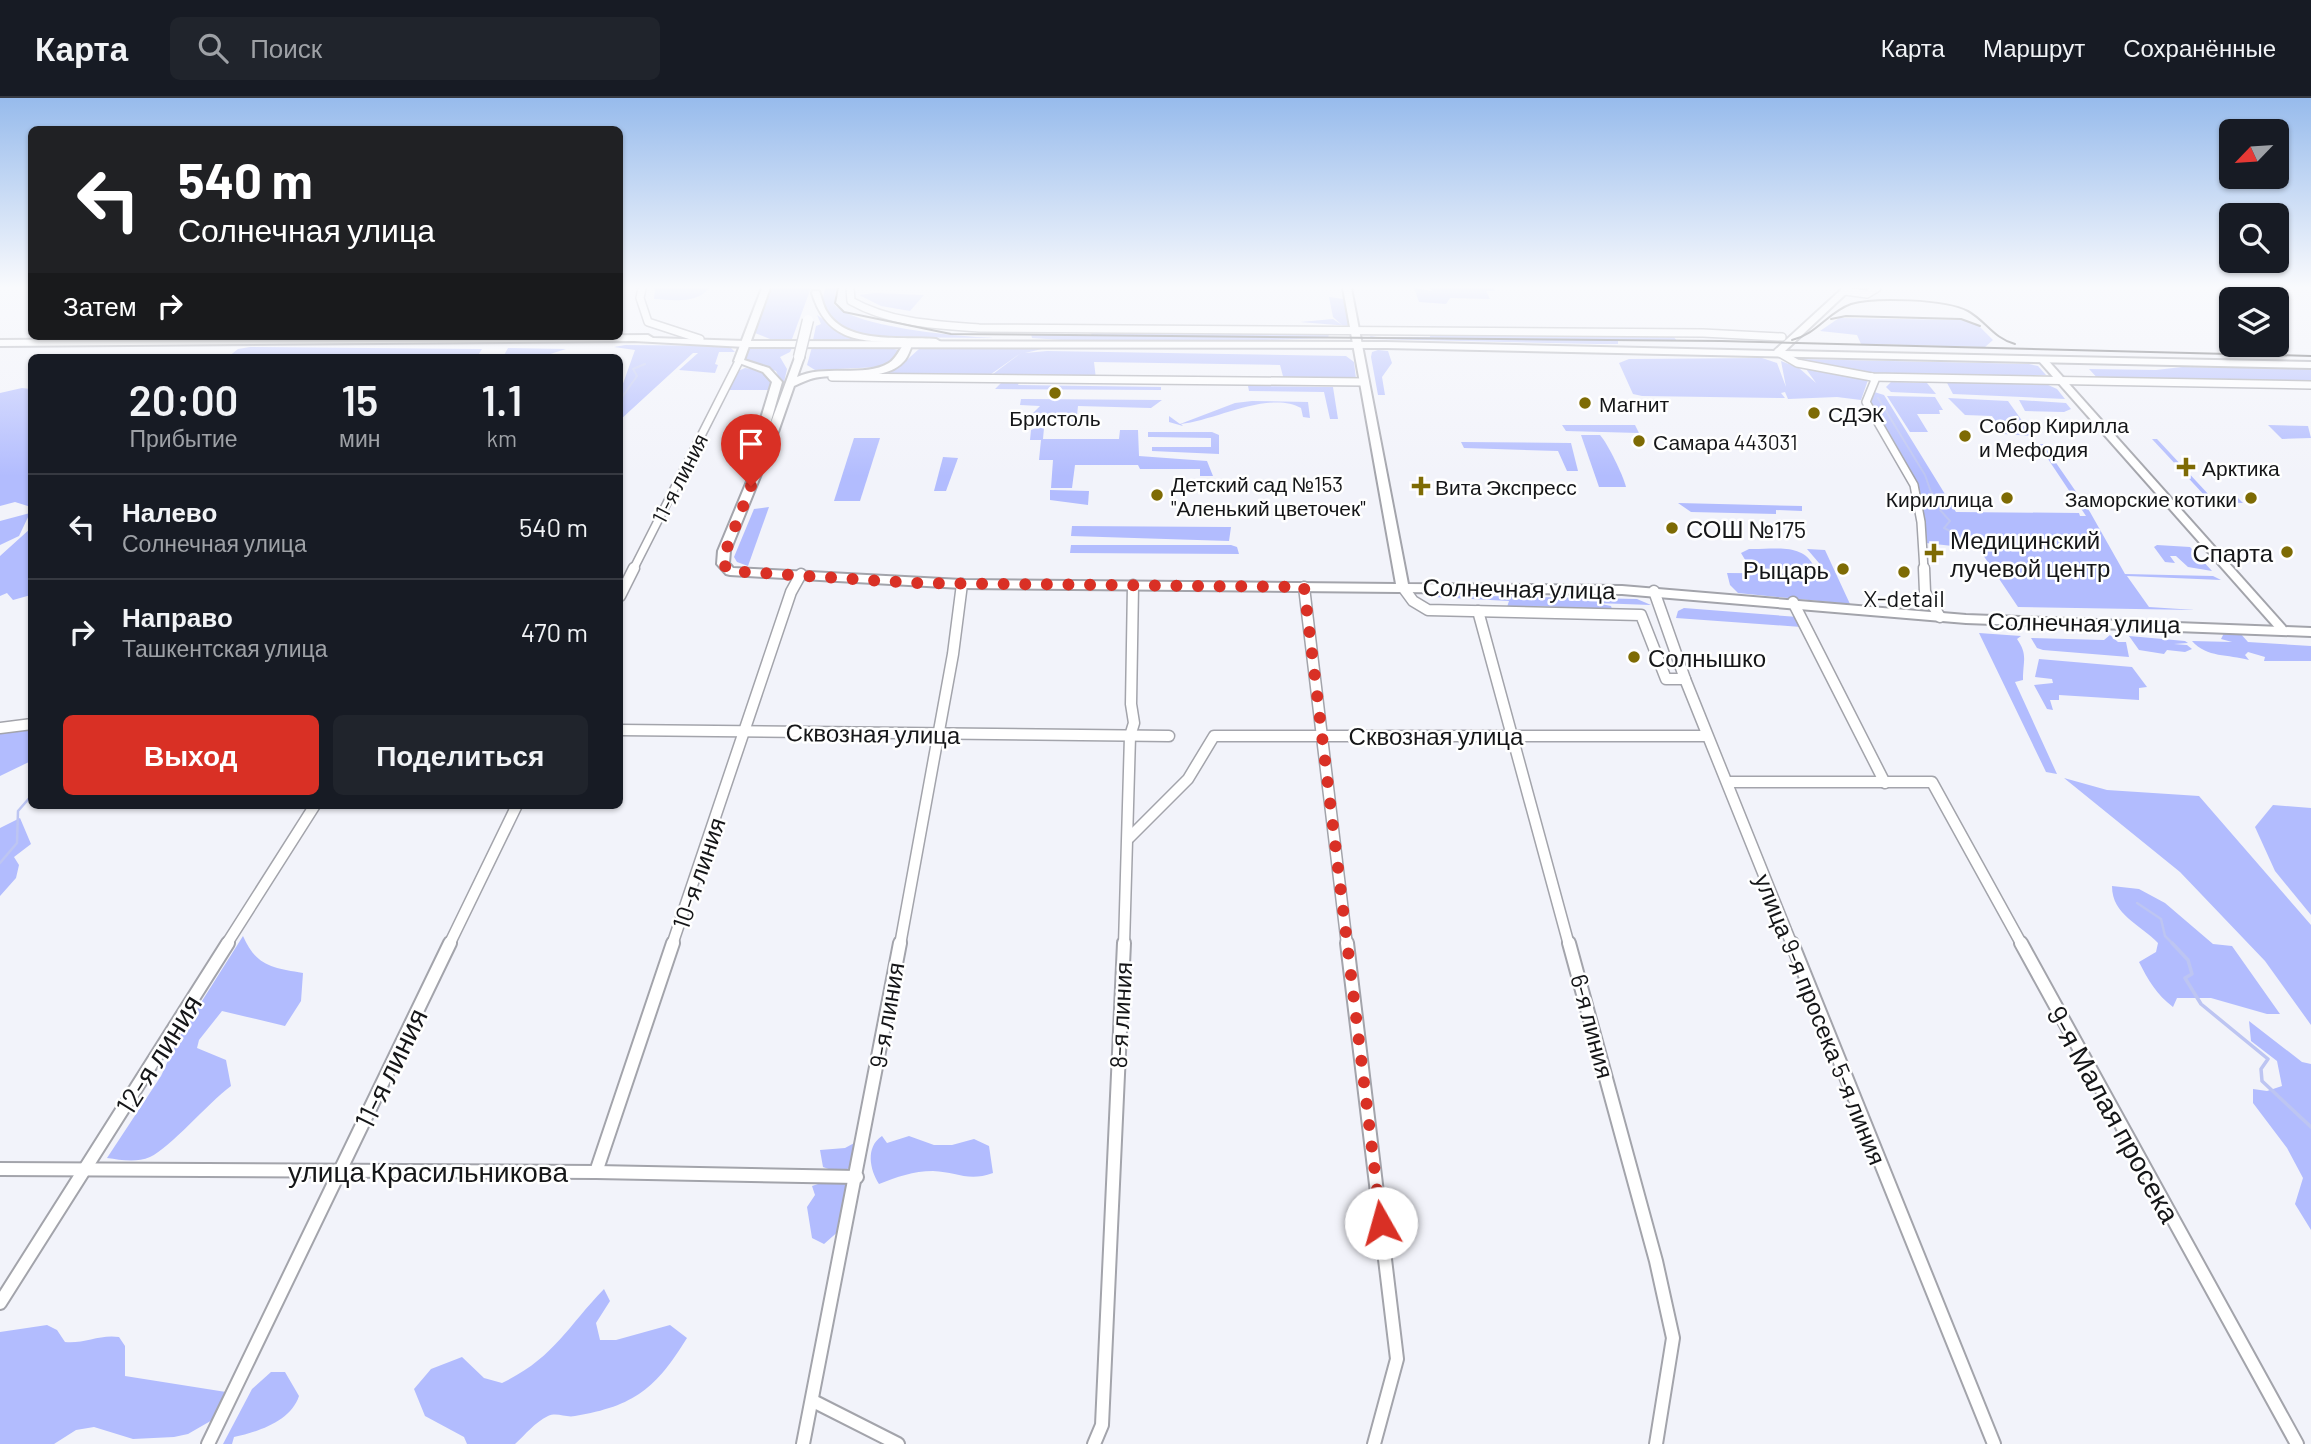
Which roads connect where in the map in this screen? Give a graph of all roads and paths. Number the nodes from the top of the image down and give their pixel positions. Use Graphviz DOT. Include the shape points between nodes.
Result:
graph roads {
  1 [pos="742,351"];
  2 [pos="800,351"];
  3 [pos="904,351"];
  4 [pos="1359,351"];
  5 [pos="1706,351"];
  6 [pos="1777,352"];
  7 [pos="798,358"];
  8 [pos="2042,359"];
  9 [pos="738,361"];
  10 [pos="2311,365"];
  11 [pos="818,372"];
  12 [pos="832,377"];
  13 [pos="1872,377"];
  14 [pos="1365,382"];
  15 [pos="2063,382"];
  16 [pos="791,384"];
  17 [pos="2311,385"];
  18 [pos="765,450"];
  19 [pos="801,574"];
  20 [pos="962,584"];
  21 [pos="1133,585"];
  22 [pos="1402,586"];
  23 [pos="1304,587"];
  24 [pos="623,590"];
  25 [pos="1654,591"];
  26 [pos="1793,602"];
  27 [pos="1478,611"];
  28 [pos="1940,617"];
  29 [pos="2281,628"];
  30 [pos="2311,632"];
  31 [pos="1671,640"];
  32 [pos="1652,641"];
  33 [pos="1685,679"];
  34 [pos="28,725"];
  35 [pos="0,729"];
  36 [pos="623,730"];
  37 [pos="746,731"];
  38 [pos="1514,734"];
  39 [pos="936,735"];
  40 [pos="1130,736"];
  41 [pos="1169,736"];
  42 [pos="1324,736"];
  43 [pos="1707,736"];
  44 [pos="1727,782"];
  45 [pos="1885,783"];
  46 [pos="312,809"];
  47 [pos="515,809"];
  48 [pos="1129,838"];
  49 [pos="0,1170"];
  50 [pos="85,1170"];
  51 [pos="340,1171"];
  52 [pos="596,1172"];
  53 [pos="857,1177"];
  54 [pos="0,1303"];
  55 [pos="813,1401"];
  56 [pos="208,1444"];
  57 [pos="803,1444"];
  58 [pos="898,1444"];
  59 [pos="1094,1444"];
  60 [pos="1374,1444"];
  61 [pos="1656,1444"];
  62 [pos="1993,1444"];
  63 [pos="2297,1444"];
  1 -- 9 [label="main road"];
  2 -- 7 [label="main road, bridge"];
  3 -- 11 [label="main road" via="900,361 884,369"];
  4 -- 14 [label="main road"];
  5 -- 6 [label="main road"];
  6 -- 8 [label="main road"];
  6 -- 13 [label="street" via="1797,363"];
  7 -- 11 [label="main road" via="806,368"];
  7 -- 16 [label="main road"];
  8 -- 10 [label="main road"];
  8 -- 15 [label="street"];
  9 -- 18 [label="main road" via="766,370 777,382 764,425"];
  9 -- 24 [label="street, 11-я линия"];
  11 -- 16 [label="main road"];
  12 -- 14 [label="street"];
  13 -- 15 [label="street"];
  13 -- 28 [label="street" via="1875,380 1866,402 1914,485 1925,592"];
  14 -- 22 [label="main road"];
  15 -- 17 [label="street"];
  15 -- 29 [label="street"];
  16 -- 18 [label="main road"];
  18 -- 19 [label="main road, Солнечная улица" via="724,551 726,569"];
  19 -- 20 [label="main road, Солнечная улица"];
  19 -- 37 [label="street, 10-я линия"];
  20 -- 21 [label="main road, Солнечная улица"];
  20 -- 39 [label="street, 9-я линия"];
  21 -- 23 [label="main road, Солнечная улица"];
  21 -- 40 [label="street, 8-я линия" via="1134,723"];
  22 -- 23 [label="main road, Солнечная улица"];
  22 -- 25 [label="main road, Солнечная улица"];
  22 -- 27 [label="street" via="1413,601 1428,610"];
  23 -- 42 [label="street"];
  25 -- 26 [label="main road, Солнечная улица"];
  25 -- 31 [label="street, улица 9-я просека 5-я линия"];
  26 -- 28 [label="main road, Солнечная улица"];
  26 -- 45 [label="street"];
  27 -- 32 [label="street" via="1641,615"];
  27 -- 38 [label="street, 6-я линия"];
  28 -- 29 [label="main road, Солнечная улица"];
  29 -- 30 [label="main road, Солнечная улица"];
  31 -- 32 [label="street"];
  31 -- 33 [label="street, улица 9-я просека 5-я линия"];
  32 -- 33 [label="street" via="1666,679"];
  33 -- 43 [label="street, улица 9-я просека 5-я линия"];
  34 -- 35 [label="street"];
  36 -- 37 [label="street, Сквозная улица"];
  37 -- 39 [label="street, Сквозная улица"];
  37 -- 52 [label="street, 10-я линия"];
  38 -- 42 [label="street, Сквозная улица"];
  38 -- 43 [label="street, Сквозная улица"];
  38 -- 61 [label="street, 6-я линия" via="1673,1338"];
  39 -- 40 [label="street, Сквозная улица"];
  39 -- 53 [label="street, 9-я линия"];
  40 -- 41 [label="street, Сквозная улица"];
  40 -- 48 [label="street, 8-я линия"];
  42 -- 48 [label="street, Сквозная улица" via="1214,736 1204,759 1174,798"];
  42 -- 60 [label="street" via="1397,1359"];
  43 -- 44 [label="street, улица 9-я просека 5-я линия"];
  44 -- 45 [label="street"];
  44 -- 62 [label="street, улица 9-я просека 5-я линия"];
  45 -- 63 [label="street, 9-я Малая просека" via="1932,782"];
  46 -- 50 [label="street, 12-я линия"];
  47 -- 51 [label="street, 11-я линия"];
  48 -- 59 [label="street, 8-я линия" via="1102,1425"];
  49 -- 50 [label="street, улица Красильникова"];
  50 -- 51 [label="street, улица Красильникова"];
  50 -- 54 [label="street, 12-я линия"];
  51 -- 52 [label="street, улица Красильникова"];
  51 -- 56 [label="street, 11-я линия"];
  52 -- 53 [label="street, улица Красильникова"];
  53 -- 55 [label="street, 9-я линия"];
  55 -- 57 [label="street, 9-я линия"];
  55 -- 58 [label="street"];
}
